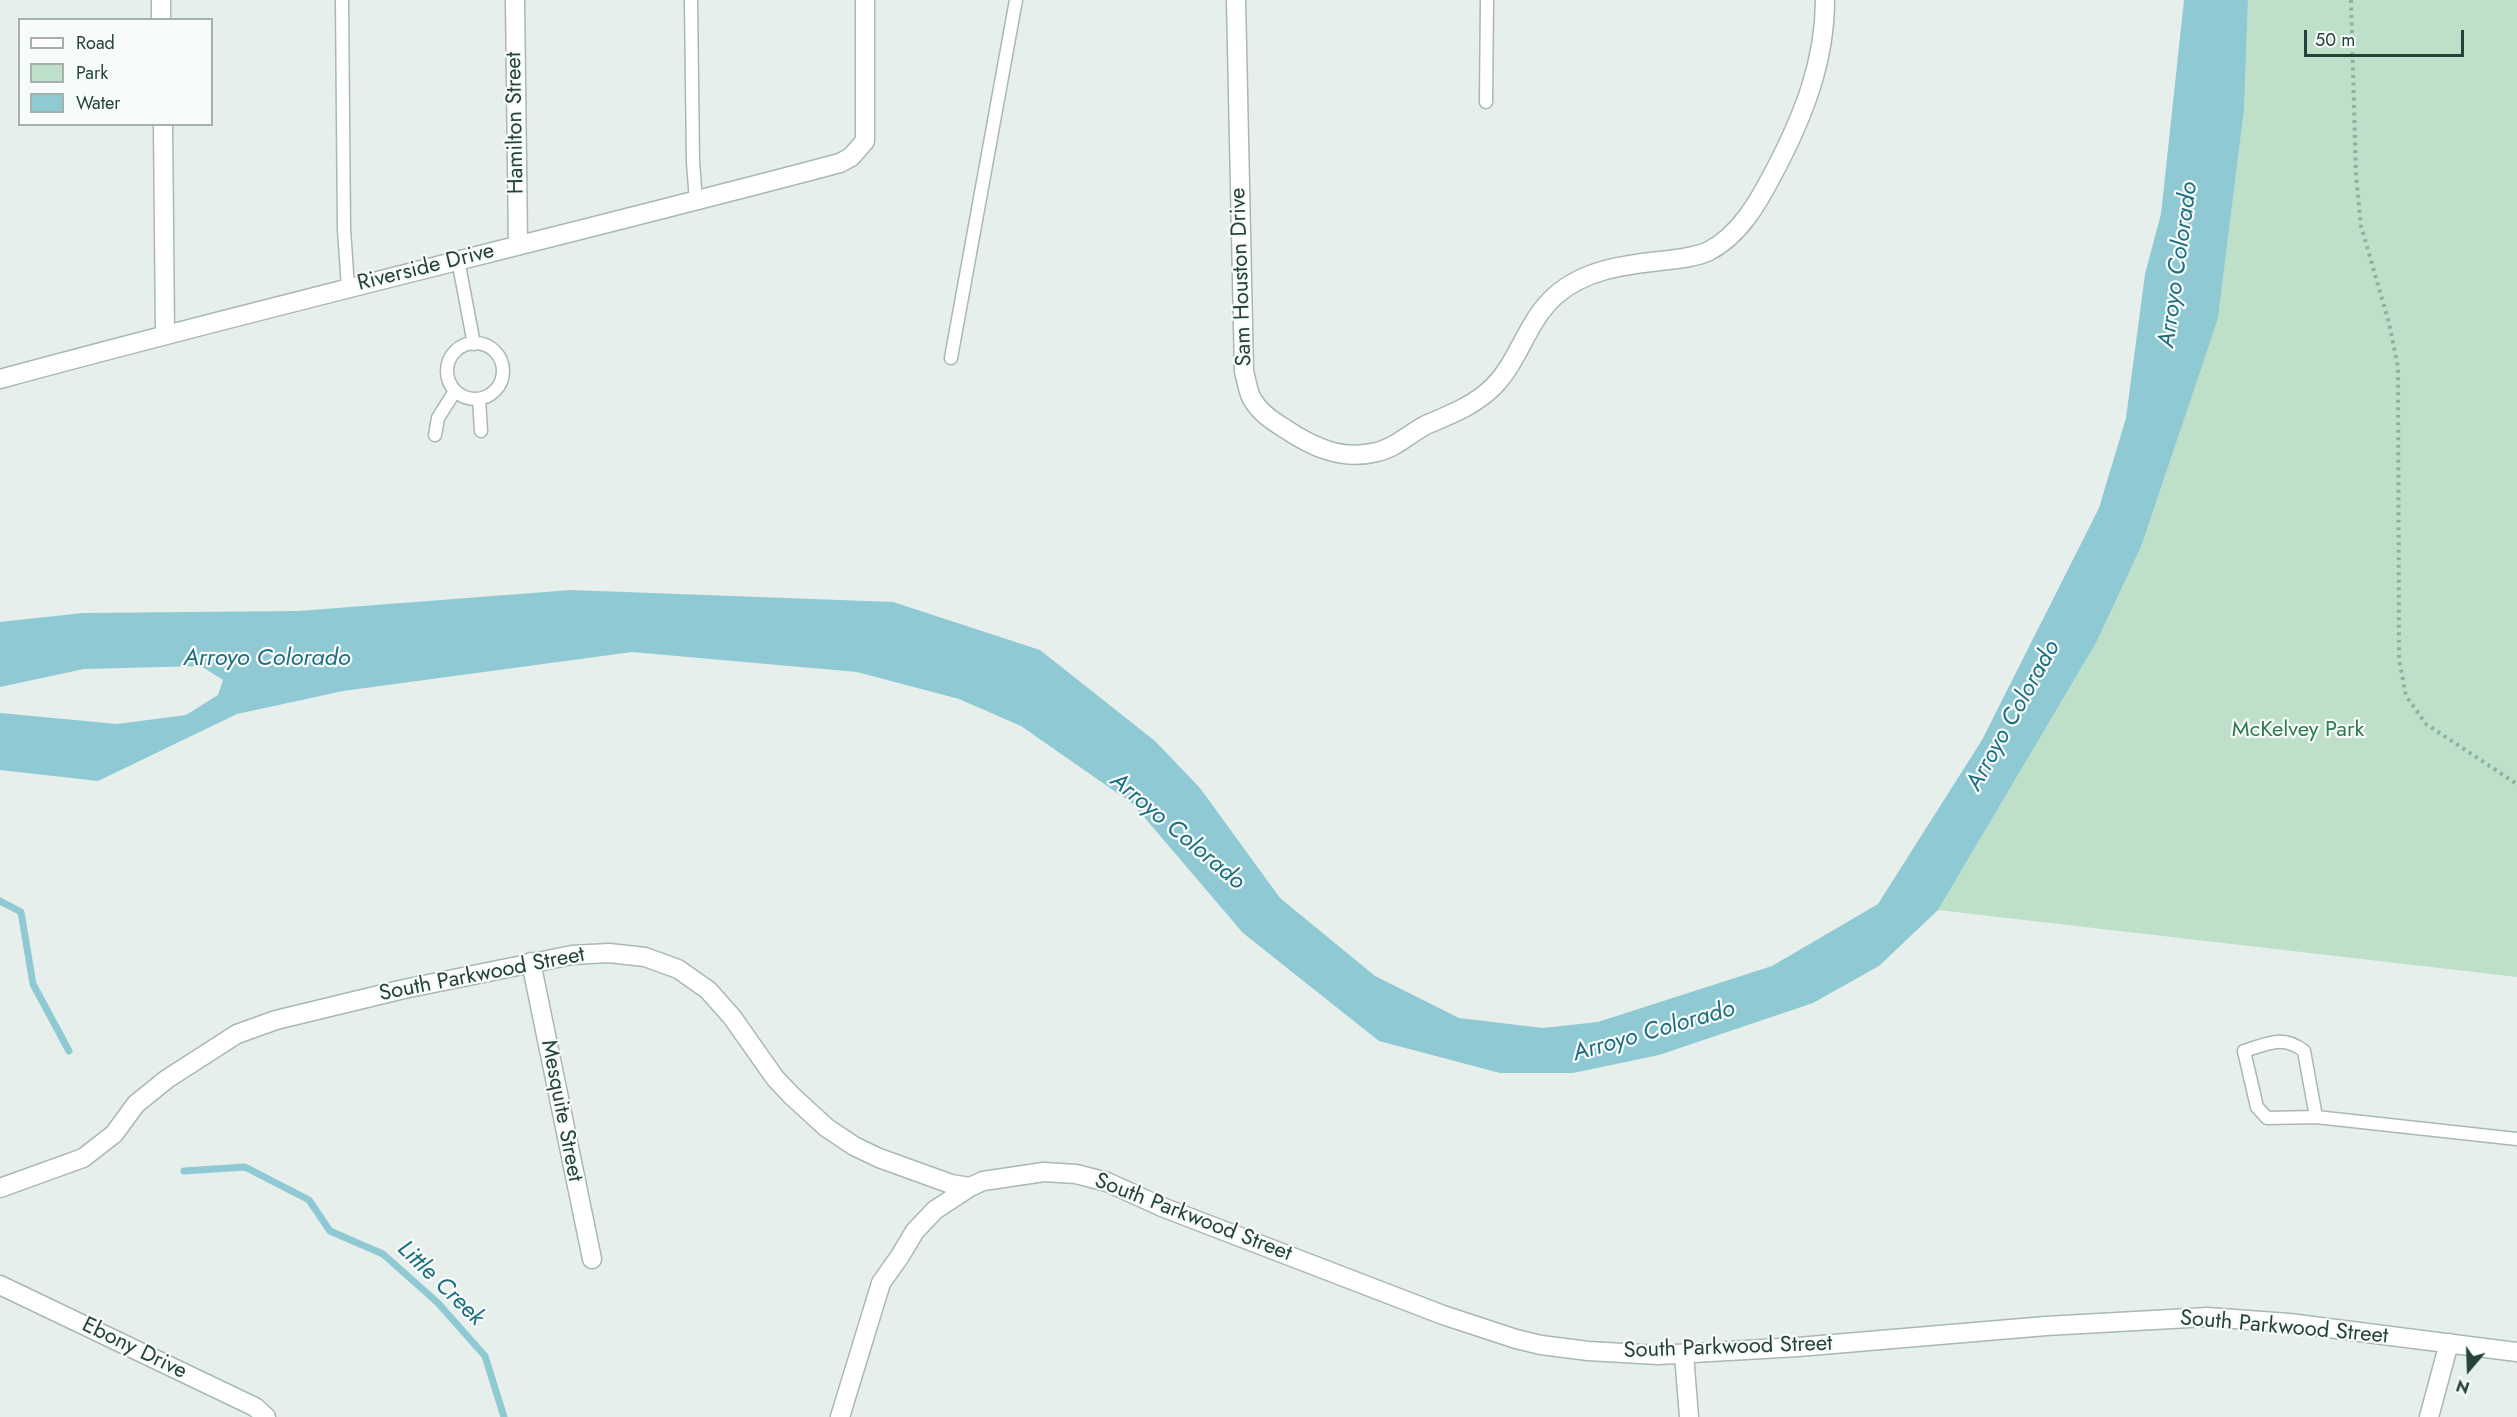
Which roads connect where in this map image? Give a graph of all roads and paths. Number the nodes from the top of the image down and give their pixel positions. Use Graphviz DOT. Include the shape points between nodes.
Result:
graph roads {
  1 [pos="161,0"];
  2 [pos="342,0"];
  3 [pos="515,0"];
  4 [pos="691,0"];
  5 [pos="865,0"];
  6 [pos="1016,0"];
  7 [pos="1236,0"];
  8 [pos="1487,0"];
  9 [pos="1825,0"];
  10 [pos="2351,0"];
  11 [pos="161,18"];
  12 [pos="1486,102"];
  13 [pos="163,126"];
  14 [pos="696,201"];
  15 [pos="518,245"];
  16 [pos="458,260"];
  17 [pos="348,288"];
  18 [pos="165,334"];
  19 [pos="474,344"];
  20 [pos="951,358"];
  21 [pos="0,380"];
  22 [pos="455,391"];
  23 [pos="479,399"];
  24 [pos="481,431"];
  25 [pos="435,435"];
  26 [pos="2517,784"];
  27 [pos="531,962"];
  28 [pos="2316,1117"];
  29 [pos="2517,1139"];
  30 [pos="970,1187"];
  31 [pos="0,1188"];
  32 [pos="591,1259"];
  33 [pos="0,1285"];
  34 [pos="2449,1343"];
  35 [pos="2517,1352"];
  36 [pos="1684,1354"];
  37 [pos="266,1417"];
  38 [pos="840,1417"];
  39 [pos="1689,1417"];
  40 [pos="2429,1417"];
  1 -- 11 [label="street"];
  2 -- 17 [label="lane"];
  3 -- 15 [label="street, Hamilton Street"];
  4 -- 14 [label="lane"];
  5 -- 14 [label="street, Riverside Drive" via="865,141 840,163"];
  6 -- 20 [label="lane"];
  7 -- 9 [label="street, Sam Houston Drive" via="1244,371 1251,398 1266,417 1306,443 1353,456 1378,452 1474,402 1510,366 1535,317 1578,280 1614,267 1685,258 1708,251 1729,236 1746,219 1797,129 1819,59"];
  8 -- 12 [label="lane"];
  10 -- 26 [label="path" via="2361,226 2398,367 2399,659 2406,696 2427,724"];
  13 -- 18 [label="street"];
  14 -- 15 [label="street, Riverside Drive"];
  15 -- 16 [label="street, Riverside Drive"];
  16 -- 17 [label="street, Riverside Drive"];
  16 -- 19 [label="lane"];
  17 -- 18 [label="street, Riverside Drive"];
  18 -- 21 [label="street, Riverside Drive"];
  19 -- 22 [label="lane" via="465,345 451,357 447,375"];
  19 -- 23 [label="lane" via="492,349 503,374 495,391"];
  22 -- 23 [label="lane"];
  22 -- 25 [label="lane" via="438,418"];
  23 -- 24 [label="lane"];
  27 -- 30 [label="street, South Parkwood Street" via="609,952 645,957 678,969 708,990 775,1078 827,1128 889,1163"];
  27 -- 31 [label="street, South Parkwood Street" via="276,1020 237,1034 136,1104 114,1134 84,1158"];
  27 -- 32 [label="street, Mesquite Street"];
  28 -- 28 [label="lane" via="2267,1118 2257,1107 2244,1051 2281,1040 2304,1051"];
  28 -- 29 [label="lane"];
  30 -- 36 [label="street, South Parkwood Street" via="1014,1174 1076,1174 1107,1182 1162,1207 1443,1315 1516,1339 1587,1351"];
  30 -- 38 [label="street" via="935,1210 915,1231 880,1283"];
  33 -- 37 [label="street, Ebony Drive" via="255,1407"];
  34 -- 35 [label="street, South Parkwood Street"];
  34 -- 36 [label="street, South Parkwood Street" via="2207,1317"];
  34 -- 40 [label="street"];
  36 -- 39 [label="street"];
}
